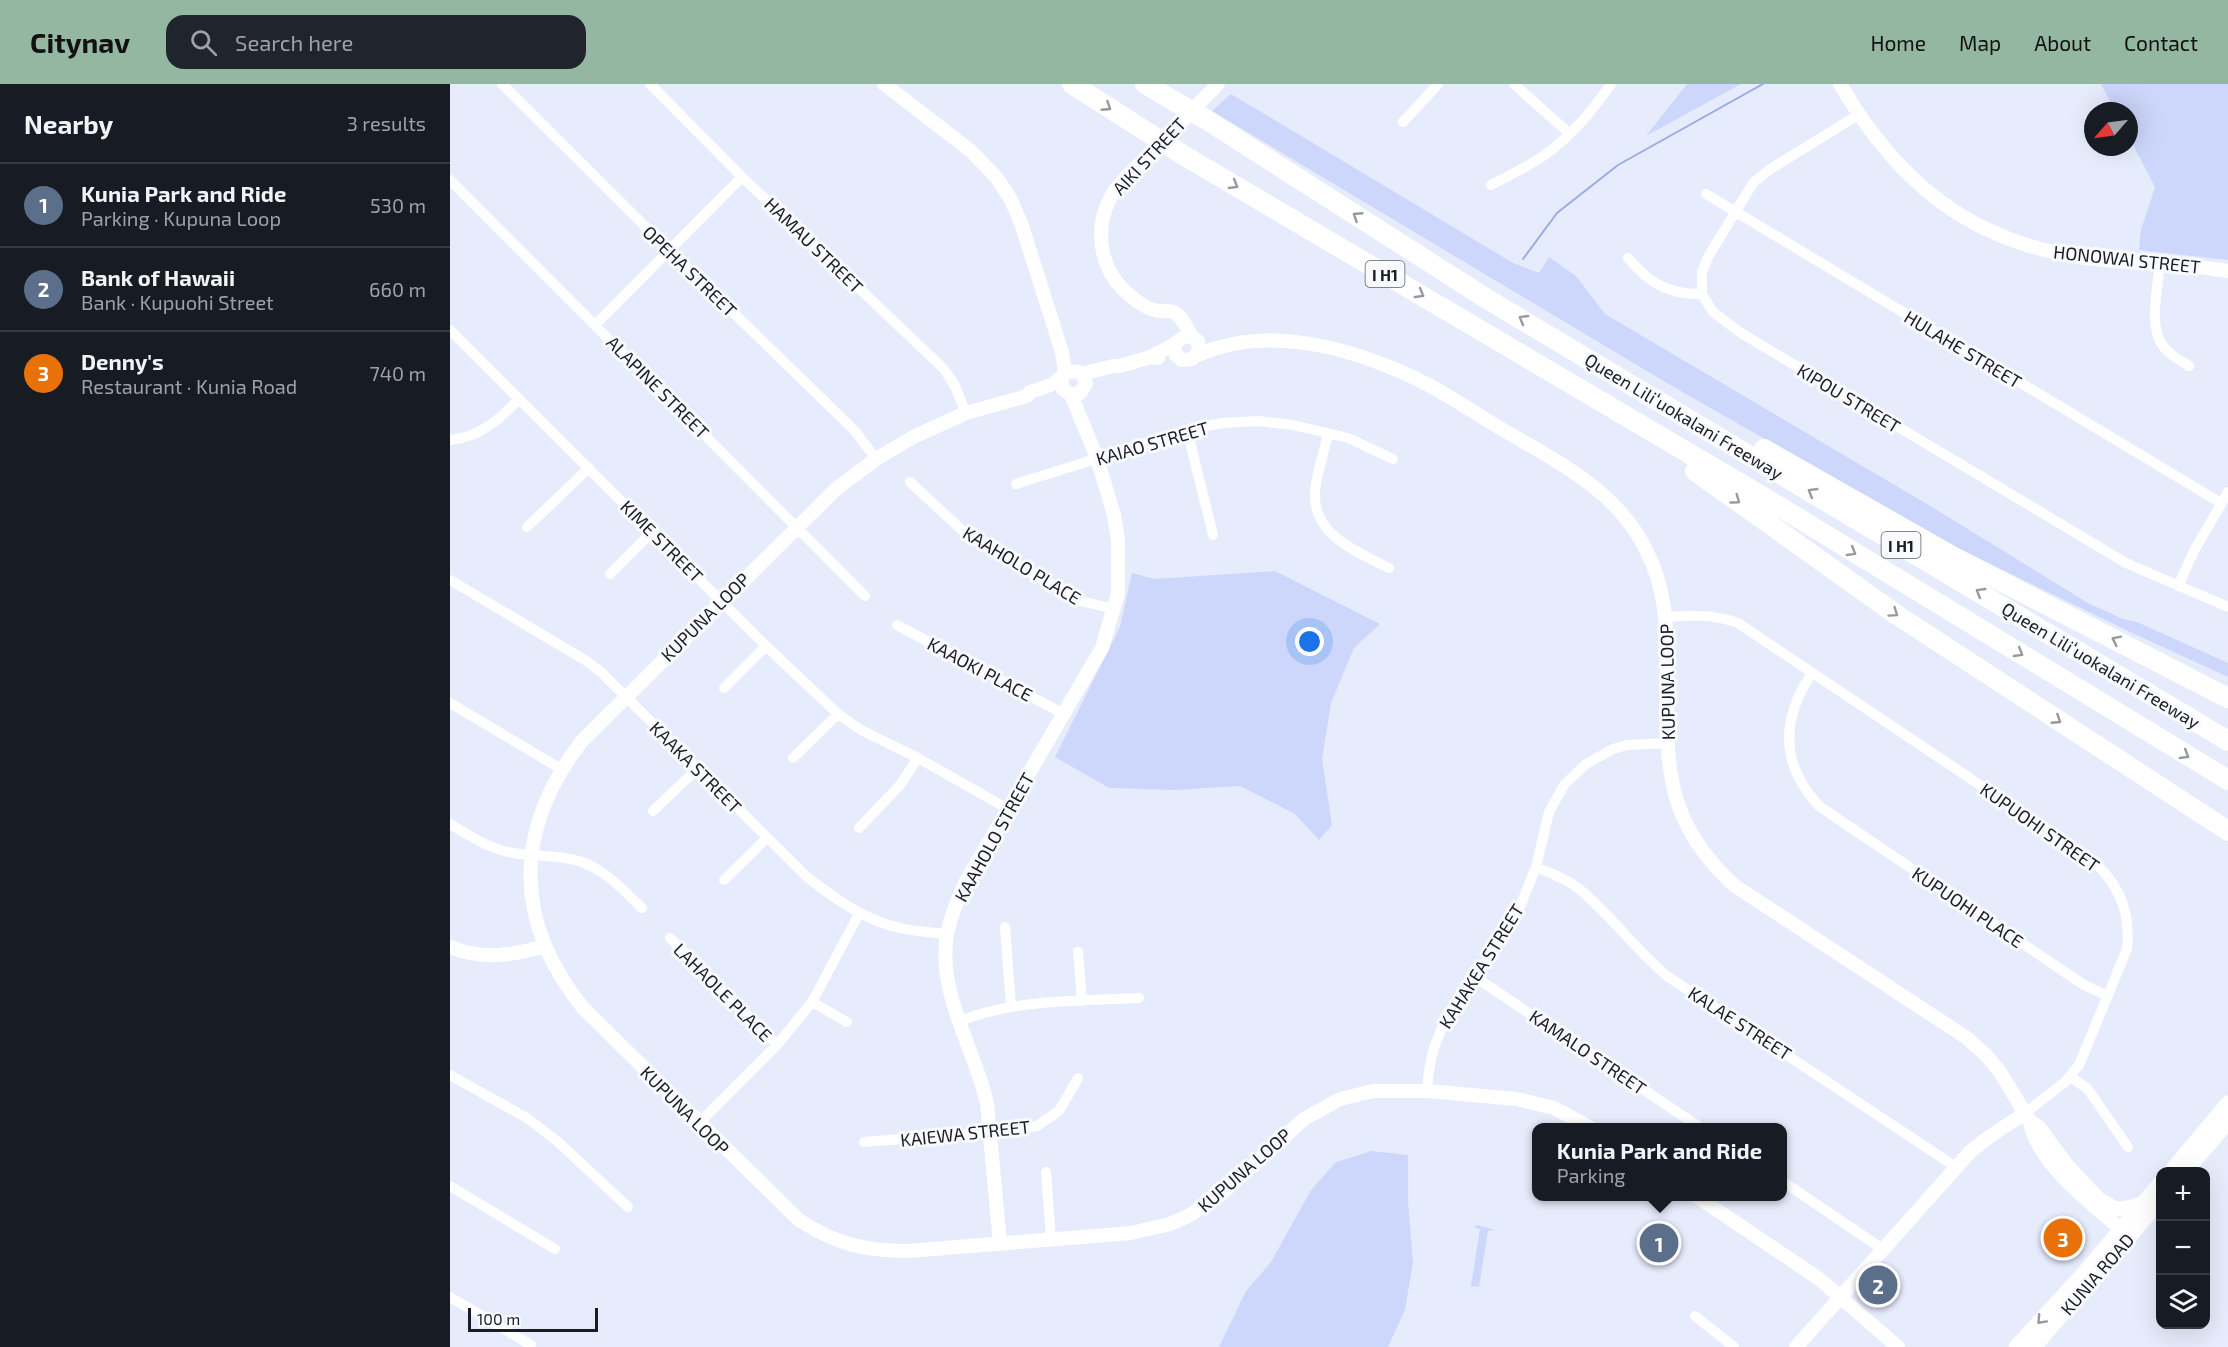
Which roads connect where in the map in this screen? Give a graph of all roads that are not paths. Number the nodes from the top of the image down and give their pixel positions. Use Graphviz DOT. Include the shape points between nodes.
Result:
graph roads {
  1 [pos="502,84"];
  2 [pos="650,84"];
  3 [pos="884,84"];
  4 [pos="1072,84"];
  5 [pos="1145,84"];
  6 [pos="1218,84"];
  7 [pos="1438,84"];
  8 [pos="1514,84"];
  9 [pos="1611,84"];
  10 [pos="1840,84"];
  11 [pos="1858,115"];
  12 [pos="1403,122"];
  13 [pos="1570,134"];
  14 [pos="742,177"];
  15 [pos="450,180"];
  16 [pos="1491,184"];
  17 [pos="1706,194"];
  18 [pos="1735,212"];
  19 [pos="669,250"];
  20 [pos="1628,258"];
  21 [pos="2160,263"];
  22 [pos="2228,271"];
  23 [pos="1702,294"];
  24 [pos="596,324"];
  25 [pos="450,330"];
  26 [pos="1186,345"];
  27 [pos="1573,349"];
  28 [pos="2189,366"];
  29 [pos="1073,382"];
  30 [pos="1586,392"];
  31 [pos="519,399"];
  32 [pos="966,413"];
  33 [pos="1187,429"];
  34 [pos="1328,434"];
  35 [pos="450,440"];
  36 [pos="1095,453"];
  37 [pos="876,459"];
  38 [pos="1393,459"];
  39 [pos="590,468"];
  40 [pos="910,482"];
  41 [pos="1016,484"];
  42 [pos="2228,492"];
  43 [pos="2222,503"];
  44 [pos="527,527"];
  45 [pos="797,527"];
  46 [pos="653,531"];
  47 [pos="1213,535"];
  48 [pos="1389,568"];
  49 [pos="610,574"];
  50 [pos="450,580"];
  51 [pos="2178,586"];
  52 [pos="865,596"];
  53 [pos="722,601"];
  54 [pos="2228,607"];
  55 [pos="1114,609"];
  56 [pos="1666,617"];
  57 [pos="897,625"];
  58 [pos="766,646"];
  59 [pos="2168,666"];
  60 [pos="1812,673"];
  61 [pos="724,688"];
  62 [pos="2228,690"];
  63 [pos="626,695"];
  64 [pos="2228,698"];
  65 [pos="450,703"];
  66 [pos="1062,713"];
  67 [pos="838,714"];
  68 [pos="2228,741"];
  69 [pos="1668,743"];
  70 [pos="793,758"];
  71 [pos="918,758"];
  72 [pos="561,769"];
  73 [pos="697,769"];
  74 [pos="2228,780"];
  75 [pos="1008,809"];
  76 [pos="653,811"];
  77 [pos="450,824"];
  78 [pos="859,828"];
  79 [pos="2228,831"];
  80 [pos="767,838"];
  81 [pos="532,855"];
  82 [pos="1536,867"];
  83 [pos="724,880"];
  84 [pos="642,908"];
  85 [pos="859,914"];
  86 [pos="1005,927"];
  87 [pos="947,934"];
  88 [pos="670,938"];
  89 [pos="544,946"];
  90 [pos="450,947"];
  91 [pos="1078,952"];
  92 [pos="1475,977"];
  93 [pos="2108,996"];
  94 [pos="1139,998"];
  95 [pos="1082,1001"];
  96 [pos="812,1002"];
  97 [pos="1011,1006"];
  98 [pos="960,1021"];
  99 [pos="847,1022"];
  100 [pos="777,1045"];
  101 [pos="450,1075"];
  102 [pos="2070,1077"];
  103 [pos="1078,1078"];
  104 [pos="1427,1091"];
  105 [pos="2228,1103"];
  106 [pos="2028,1117"];
  107 [pos="2228,1122"];
  108 [pos="699,1123"];
  109 [pos="1584,1123"];
  110 [pos="1694,1123"];
  111 [pos="991,1132"];
  112 [pos="2208,1136"];
  113 [pos="864,1142"];
  114 [pos="2128,1147"];
  115 [pos="1956,1167"];
  116 [pos="2175,1167"];
  117 [pos="2188,1167"];
  118 [pos="1046,1172"];
  119 [pos="1787,1184"];
  120 [pos="450,1186"];
  121 [pos="2156,1188"];
  122 [pos="1702,1201"];
  123 [pos="2094,1201"];
  124 [pos="2144,1202"];
  125 [pos="2156,1205"];
  126 [pos="627,1207"];
  127 [pos="2126,1233"];
  128 [pos="1051,1239"];
  129 [pos="1000,1243"];
  130 [pos="2108,1246"];
  131 [pos="555,1249"];
  132 [pos="1884,1250"];
  133 [pos="450,1297"];
  134 [pos="1841,1297"];
  135 [pos="1695,1316"];
  136 [pos="531,1345"];
  137 [pos="1734,1347"];
  138 [pos="1796,1347"];
  139 [pos="1898,1347"];
  140 [pos="2016,1347"];
  141 [pos="2034,1347"];
  1 -- 19 [label="street, OPEHA STREET"];
  2 -- 14 [label="street, HAMAU STREET"];
  3 -- 29 [label="street, KAAHOLO STREET" via="971,151 998,178 1021,223"];
  4 -- 30 [label="highway, Queen Liliʻuokalani Freeway / I H1, one-way" via="1183,155"];
  27 -- 5 [label="highway, Queen Liliʻuokalani Freeway / I H1, one-way"];
  6 -- 26 [label="street, AIKI STREET" via="1123,181 1103,214 1101,242 1113,277 1140,303 1180,317"];
  7 -- 12 [label="street"];
  8 -- 13 [label="street"];
  9 -- 13 [label="street"];
  10 -- 11 [label="street, HONOWAI STREET"];
  11 -- 18 [label="street" via="1763,175 1746,192"];
  11 -- 21 [label="street, HONOWAI STREET" via="1912,179 1979,225 2065,255"];
  13 -- 16 [label="street" via="1533,163"];
  14 -- 19 [label="street"];
  14 -- 32 [label="street, HAMAU STREET" via="944,369 956,386"];
  15 -- 24 [label="street, ALAPINE STREET"];
  17 -- 18 [label="street, HULAHE STREET"];
  18 -- 23 [label="street" via="1708,257 1702,272"];
  18 -- 43 [label="street, HULAHE STREET"];
  19 -- 24 [label="street"];
  19 -- 37 [label="street, OPEHA STREET" via="855,431"];
  20 -- 23 [label="street" via="1641,274 1668,290"];
  21 -- 22 [label="street, HONOWAI STREET"];
  21 -- 28 [label="street" via="2155,326 2163,346"];
  23 -- 51 [label="street, KIPOU STREET" via="1713,312 1741,333 2126,563"];
  24 -- 45 [label="street, ALAPINE STREET"];
  25 -- 31 [label="street, KIME STREET"];
  26 -- 29 [label="street, KUPUNA LOOP"];
  26 -- 56 [label="street, KUPUNA LOOP" via="1242,341 1306,343 1354,354 1401,371 1574,471 1616,506 1647,551 1658,576"];
  59 -- 27 [label="highway, one-way" via="1952,556 1797,466"];
  68 -- 27 [label="highway, Queen Liliʻuokalani Freeway / I H1, one-way"];
  29 -- 32 [label="street, KUPUNA LOOP" via="1048,386"];
  29 -- 36 [label="street, KAAHOLO STREET"];
  30 -- 74 [label="highway, Queen Liliʻuokalani Freeway / I H1, one-way"];
  30 -- 79 [label="highway, one-way" via="1897,615"];
  31 -- 35 [label="street" via="491,426"];
  31 -- 39 [label="street, KIME STREET"];
  32 -- 37 [label="street, KUPUNA LOOP"];
  33 -- 34 [label="street, KAIAO STREET" via="1258,421"];
  33 -- 36 [label="street, KAIAO STREET"];
  33 -- 47 [label="street"];
  34 -- 38 [label="street, KAIAO STREET" via="1348,438"];
  34 -- 48 [label="street" via="1315,492 1320,516 1340,542"];
  36 -- 41 [label="street, KAIAO STREET"];
  36 -- 55 [label="street, KAAHOLO STREET" via="1118,541"];
  37 -- 45 [label="street, KUPUNA LOOP" via="836,489"];
  39 -- 44 [label="street"];
  39 -- 46 [label="street, KIME STREET"];
  40 -- 55 [label="street, KAAHOLO PLACE" via="965,533 986,547 1081,601"];
  42 -- 43 [label="street"];
  43 -- 51 [label="street"];
  45 -- 52 [label="street, ALAPINE STREET"];
  45 -- 53 [label="street, KUPUNA LOOP"];
  46 -- 49 [label="street"];
  46 -- 53 [label="street, KIME STREET"];
  50 -- 63 [label="street, KAAKA STREET" via="585,660"];
  51 -- 54 [label="street, KIPOU STREET"];
  53 -- 58 [label="street, KIME STREET"];
  53 -- 63 [label="street, KUPUNA LOOP"];
  55 -- 66 [label="street, KAAHOLO STREET" via="1102,648"];
  56 -- 60 [label="street, KUPUOHI STREET" via="1699,614 1731,621"];
  56 -- 69 [label="street, KUPUNA LOOP"];
  57 -- 66 [label="street, KAAOKI PLACE"];
  58 -- 61 [label="street"];
  58 -- 67 [label="street, KIME STREET"];
  59 -- 62 [label="highway"];
  59 -- 64 [label="highway"];
  60 -- 93 [label="street, KUPUOHI STREET" via="2089,858 2108,876 2126,910 2128,936 2127,949"];
  60 -- 93 [label="street, KUPUOHI PLACE" via="1795,702 1789,744 1801,783 1819,806 2084,985"];
  63 -- 72 [label="street, KUPUNA LOOP"];
  63 -- 73 [label="street, KAAKA STREET"];
  65 -- 72 [label="street"];
  66 -- 75 [label="street, KAAHOLO STREET"];
  67 -- 70 [label="street"];
  67 -- 71 [label="street, KIME STREET"];
  69 -- 82 [label="street, KAHAKEA STREET" via="1613,749 1598,755 1574,774 1549,812"];
  69 -- 106 [label="street, KUPUNA LOOP" via="1671,781 1678,805 1700,850 1716,869 1735,886 1967,1038 2000,1072"];
  71 -- 75 [label="street, KIME STREET"];
  71 -- 78 [label="street" via="900,785"];
  72 -- 81 [label="street, KUPUNA LOOP" via="539,817"];
  73 -- 76 [label="street"];
  73 -- 80 [label="street, KAAKA STREET"];
  75 -- 87 [label="street, KAAHOLO STREET" via="966,881"];
  77 -- 81 [label="street" via="490,846"];
  80 -- 83 [label="street"];
  80 -- 85 [label="street, KAAKA STREET" via="806,876"];
  81 -- 84 [label="street" via="572,859 591,866"];
  81 -- 89 [label="street, KUPUNA LOOP" via="533,905"];
  82 -- 92 [label="street, KAHAKEA STREET" via="1517,914"];
  82 -- 115 [label="street, KALAE STREET" via="1577,887 1667,975"];
  85 -- 87 [label="street, KAAKA STREET" via="901,929"];
  85 -- 96 [label="street"];
  86 -- 97 [label="street"];
  87 -- 98 [label="street, KAAHOLO STREET" via="948,983"];
  88 -- 100 [label="street, LAHAOLE PLACE"];
  89 -- 90 [label="street" via="502,956"];
  89 -- 108 [label="street, KUPUNA LOOP" via="565,986 584,1009"];
  91 -- 95 [label="street"];
  92 -- 104 [label="street, KAHAKEA STREET" via="1435,1042"];
  92 -- 110 [label="street, KAMALO STREET"];
  93 -- 102 [label="street, KUPUOHI STREET" via="2084,1055"];
  94 -- 95 [label="street"];
  95 -- 97 [label="street"];
  96 -- 99 [label="street"];
  96 -- 100 [label="street"];
  97 -- 98 [label="street"];
  98 -- 111 [label="street, KAAHOLO STREET" via="982,1080"];
  100 -- 108 [label="street"];
  101 -- 126 [label="street" via="557,1141"];
  102 -- 106 [label="street, KUPUOHI STREET"];
  102 -- 114 [label="street" via="2087,1088"];
  103 -- 111 [label="street, KAIEWA STREET" via="1064,1104 1045,1122"];
  104 -- 109 [label="street, KUPUNA LOOP" via="1536,1102"];
  104 -- 128 [label="street, KUPUNA LOOP" via="1373,1091 1318,1110 1212,1201 1170,1224 1131,1233"];
  105 -- 112 [label="main road"];
  106 -- 115 [label="street, KUPUOHI STREET" via="1986,1139"];
  106 -- 123 [label="street, KUPUNA LOOP" via="2040,1127"];
  107 -- 112 [label="main road"];
  108 -- 129 [label="street, KUPUNA LOOP" via="799,1220 838,1241 891,1251"];
  111 -- 113 [label="street, KAIEWA STREET"];
  111 -- 129 [label="street, KAAHOLO STREET"];
  112 -- 116 [label="main road"];
  112 -- 117 [label="main road"];
  115 -- 132 [label="street, KUPUOHI STREET"];
  118 -- 128 [label="street"];
  119 -- 132 [label="street"];
  120 -- 131 [label="street"];
  121 -- 124 [label="main road, KUNIA ROAD"];
  122 -- 134 [label="street"];
  123 -- 124 [label="street" via="2123,1209"];
  123 -- 127 [label="street, KUPUNA LOOP"];
  123 -- 130 [label="street" via="2106,1226"];
  124 -- 127 [label="main road, KUNIA ROAD"];
  125 -- 127 [label="main road, KUNIA ROAD"];
  127 -- 130 [label="main road, KUNIA ROAD"];
  127 -- 141 [label="main road, KUNIA ROAD"];
  128 -- 129 [label="street, KUPUNA LOOP"];
  130 -- 140 [label="main road, KUNIA ROAD, one-way"];
  132 -- 134 [label="street, KUPUOHI STREET"];
  133 -- 136 [label="street"];
  134 -- 138 [label="street, KUPUOHI STREET"];
  134 -- 139 [label="street"];
  135 -- 137 [label="street"];
}
